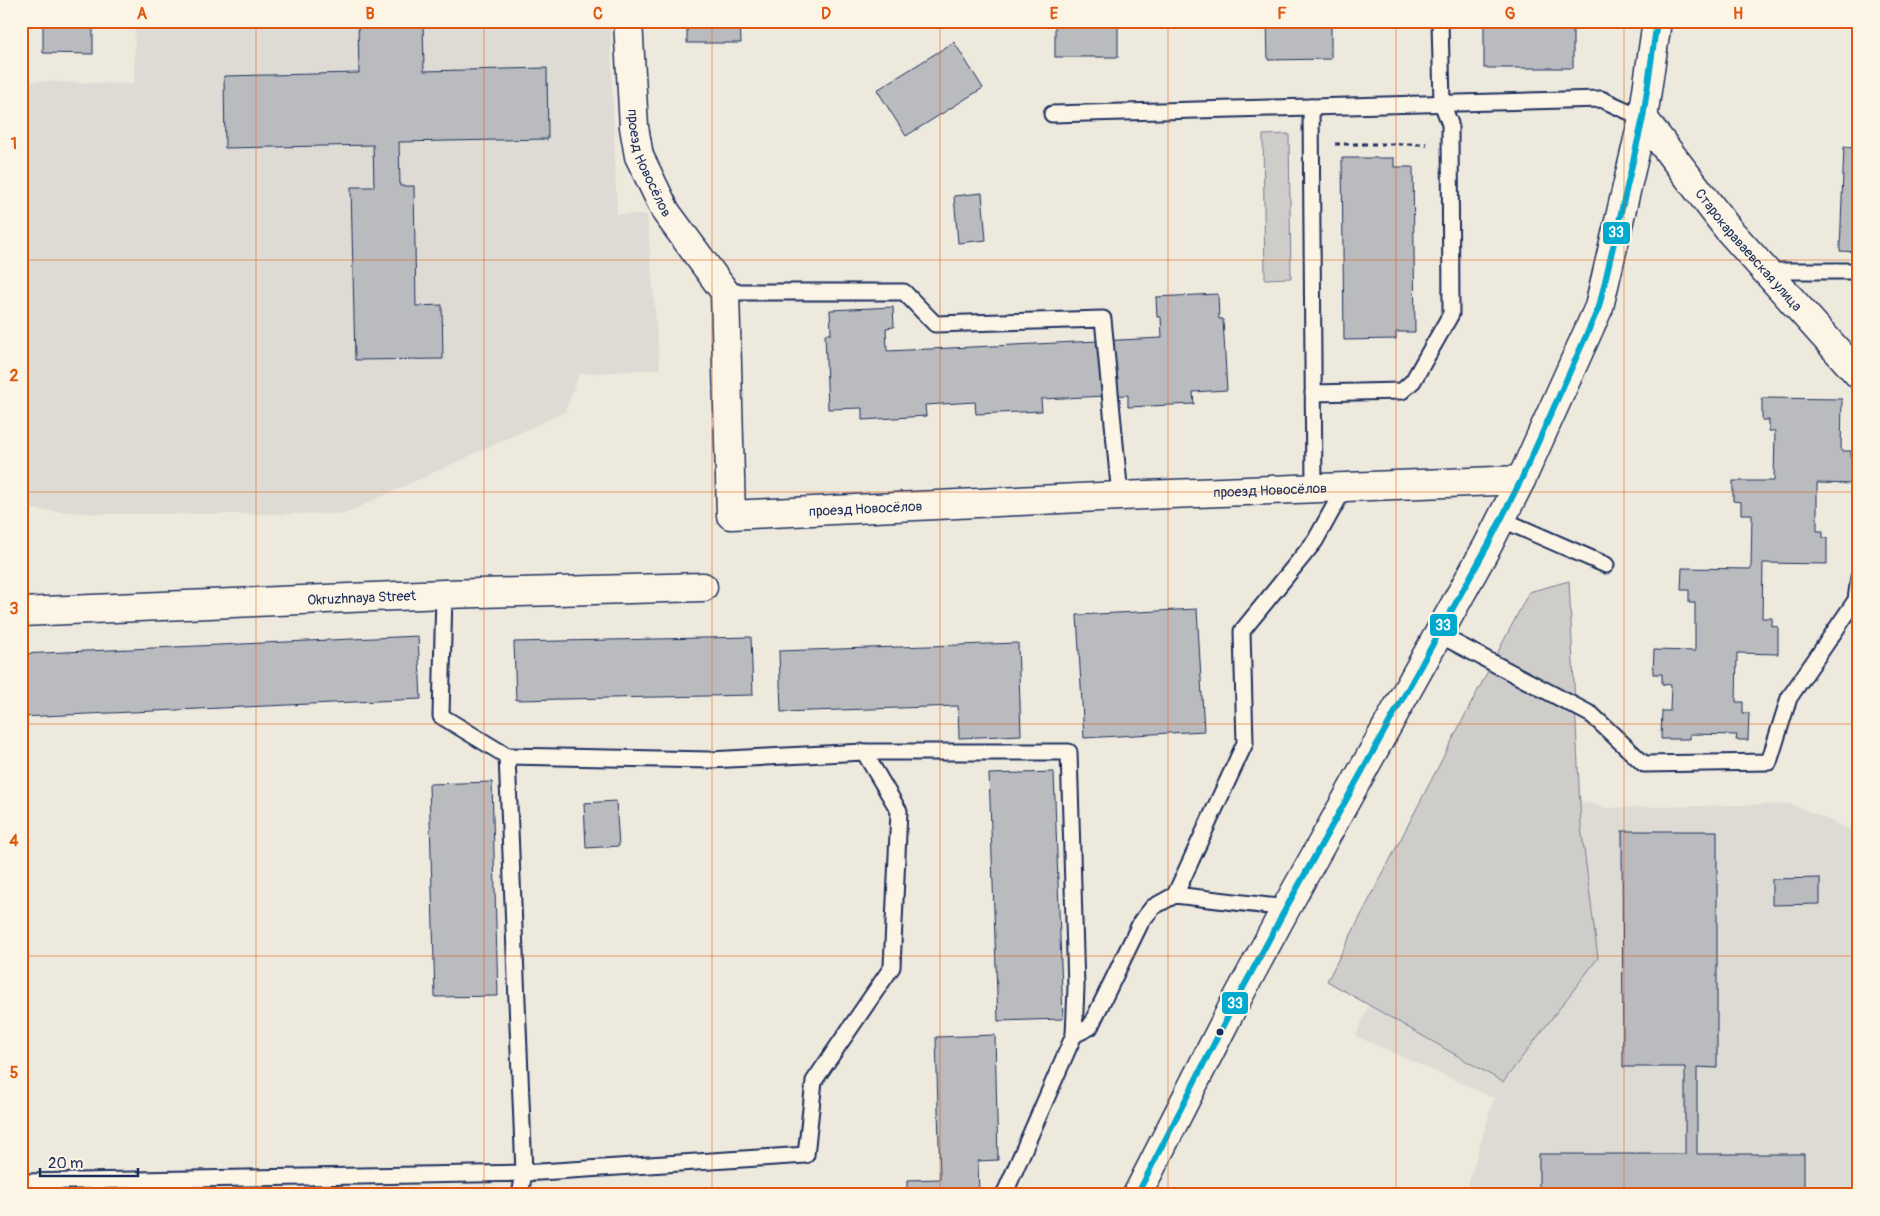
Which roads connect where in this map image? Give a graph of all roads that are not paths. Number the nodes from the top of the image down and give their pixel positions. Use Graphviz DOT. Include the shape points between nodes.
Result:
graph roads {
  1 [pos="628,21"];
  2 [pos="1440,21"];
  3 [pos="1657,21"];
  4 [pos="1442,103"];
  5 [pos="1310,107"];
  6 [pos="1052,114"];
  7 [pos="1643,118"];
  8 [pos="1765,271"];
  9 [pos="1859,271"];
  10 [pos="724,292"];
  11 [pos="1859,375"];
  12 [pos="1313,393"];
  13 [pos="1521,480"];
  14 [pos="1345,487"];
  15 [pos="1314,488"];
  16 [pos="1120,496"];
  17 [pos="1501,519"];
  18 [pos="1606,566"];
  19 [pos="1859,577"];
  20 [pos="703,587"];
  21 [pos="444,594"];
  22 [pos="21,612"];
  23 [pos="1438,634"];
  24 [pos="864,752"];
  25 [pos="507,756"];
  26 [pos="1175,895"];
  27 [pos="1286,908"];
  28 [pos="1074,1035"];
  29 [pos="524,1173"];
  30 [pos="21,1182"];
  31 [pos="520,1195"];
  32 [pos="1004,1195"];
  33 [pos="1137,1195"];
  1 -- 10 [label="street, проезд Новосёлов" via="634,127 639,156 666,212"];
  2 -- 4 [label="lane"];
  3 -- 7 [label="street"];
  4 -- 5 [label="lane"];
  4 -- 7 [label="lane" via="1601,99"];
  4 -- 12 [label="lane" via="1450,124 1451,314 1413,381 1402,391"];
  5 -- 6 [label="lane"];
  5 -- 12 [label="lane"];
  7 -- 8 [label="street, Старокараваевская улица" via="1728,229"];
  7 -- 13 [label="street" via="1599,308"];
  8 -- 9 [label="lane"];
  8 -- 11 [label="street, Старокараваевская улица"];
  10 -- 16 [label="lane" via="904,292 935,324 1103,319"];
  10 -- 16 [label="street, проезд Новосёлов" via="731,515"];
  12 -- 15 [label="lane"];
  13 -- 14 [label="street, проезд Новосёлов"];
  13 -- 17 [label="street"];
  14 -- 15 [label="street, проезд Новосёлов"];
  14 -- 26 [label="lane" via="1315,542 1242,631 1245,743"];
  15 -- 16 [label="street, проезд Новосёлов"];
  17 -- 18 [label="lane"];
  17 -- 23 [label="street"];
  19 -- 23 [label="lane" via="1856,600 1789,698 1769,762 1644,764 1592,715"];
  20 -- 21 [label="street, Okruzhnaya Street"];
  21 -- 22 [label="street, Okruzhnaya Street"];
  21 -- 25 [label="lane" via="440,716"];
  23 -- 27 [label="street"];
  24 -- 25 [label="lane" via="710,760"];
  24 -- 28 [label="lane" via="1068,752 1076,987"];
  24 -- 29 [label="lane" via="899,811 892,967 814,1081 806,1156"];
  25 -- 29 [label="lane"];
  26 -- 27 [label="lane"];
  26 -- 28 [label="lane" via="1153,907 1141,922 1090,1027"];
  27 -- 33 [label="street"];
  28 -- 32 [label="lane"];
  29 -- 30 [label="lane"];
  29 -- 31 [label="lane"];
}
